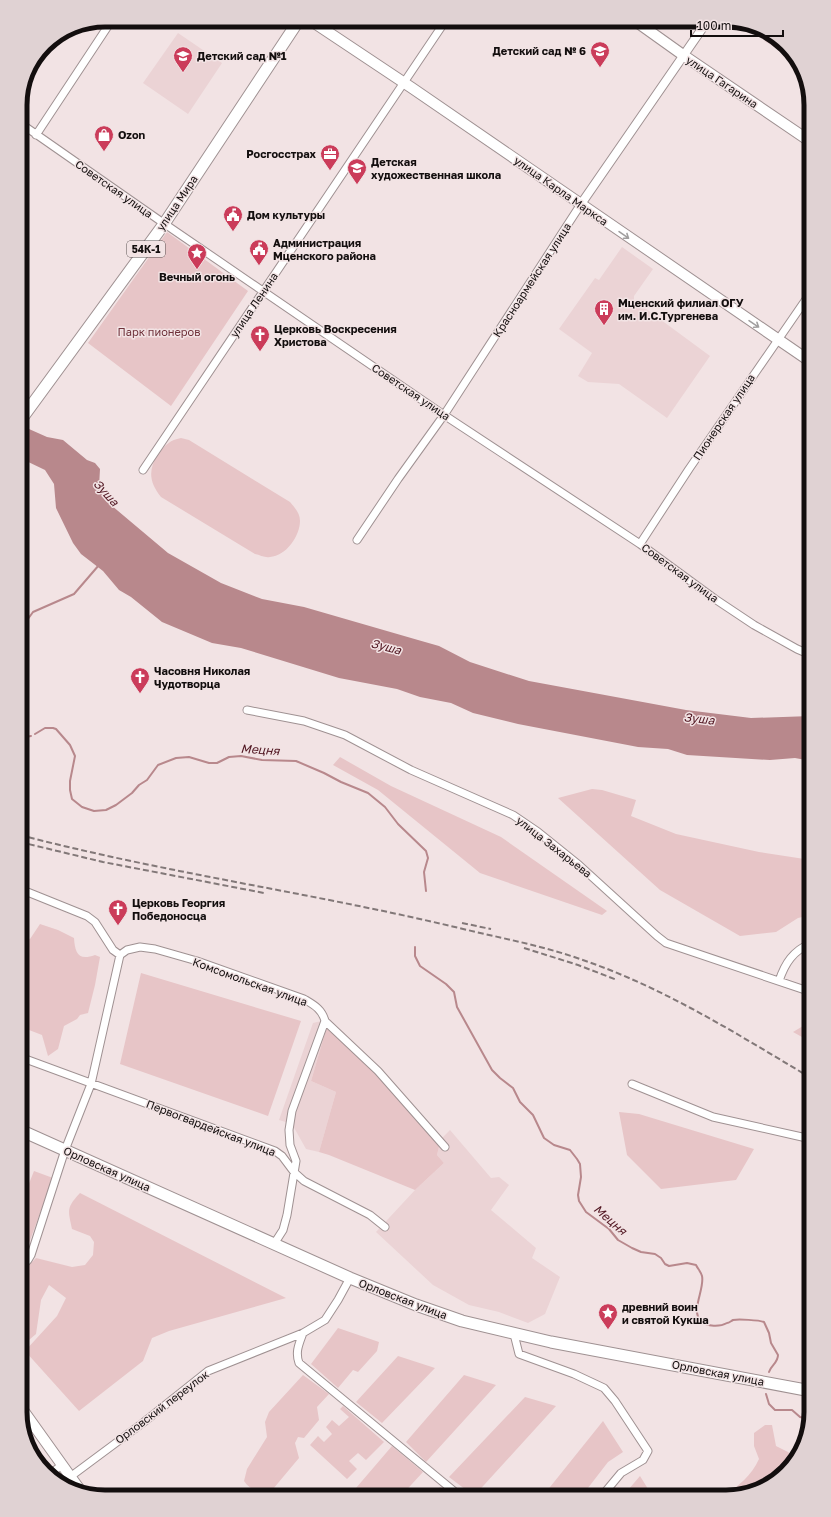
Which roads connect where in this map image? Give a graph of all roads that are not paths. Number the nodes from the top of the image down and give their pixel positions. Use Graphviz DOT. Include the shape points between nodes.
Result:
graph roads {
  1 [pos="107,27"];
  2 [pos="294,27"];
  3 [pos="320,27"];
  4 [pos="441,27"];
  5 [pos="644,27"];
  6 [pos="703,27"];
  7 [pos="683,55"];
  8 [pos="404,83"];
  9 [pos="27,130"];
  10 [pos="36,135"];
  11 [pos="804,137"];
  12 [pos="581,204"];
  13 [pos="164,224"];
  14 [pos="264,291"];
  15 [pos="804,302"];
  16 [pos="778,340"];
  17 [pos="804,357"];
  18 [pos="27,412"];
  19 [pos="444,415"];
  20 [pos="143,470"];
  21 [pos="357,540"];
  22 [pos="640,544"];
  23 [pos="804,651"];
  24 [pos="247,710"];
  25 [pos="27,892"];
  26 [pos="804,946"];
  27 [pos="120,955"];
  28 [pos="779,981"];
  29 [pos="804,990"];
  30 [pos="325,1021"];
  31 [pos="27,1061"];
  32 [pos="91,1084"];
  33 [pos="632,1084"];
  34 [pos="27,1133"];
  35 [pos="804,1137"];
  36 [pos="445,1147"];
  37 [pos="65,1150"];
  38 [pos="294,1172"];
  39 [pos="385,1227"];
  40 [pos="274,1244"];
  41 [pos="27,1261"];
  42 [pos="350,1278"];
  43 [pos="303,1333"];
  44 [pos="514,1334"];
  45 [pos="804,1390"];
  46 [pos="27,1416"];
  47 [pos="62,1465"];
  48 [pos="54,1471"];
  49 [pos="70,1477"];
  50 [pos="76,1484"];
  51 [pos="453,1490"];
  52 [pos="607,1490"];
  1 -- 10 [label="street"];
  2 -- 13 [label="main road, улица Мира / 54К-1"];
  3 -- 8 [label="main road, улица Карла Маркса"];
  4 -- 8 [label="street, улица Ленина"];
  5 -- 7 [label="main road, улица Гагарина"];
  6 -- 7 [label="street, Красноармейская улица"];
  7 -- 11 [label="main road, улица Гагарина"];
  7 -- 12 [label="street, Красноармейская улица"];
  8 -- 12 [label="main road, улица Карла Маркса"];
  8 -- 14 [label="street, улица Ленина"];
  9 -- 10 [label="street, Советская улица"];
  10 -- 13 [label="street, Советская улица"];
  12 -- 16 [label="main road, улица Карла Маркса, one-way"];
  12 -- 19 [label="street, Красноармейская улица"];
  13 -- 14 [label="street, Советская улица"];
  13 -- 18 [label="main road, улица Мира / 54К-1"];
  14 -- 19 [label="street, Советская улица"];
  14 -- 20 [label="street, улица Ленина"];
  15 -- 16 [label="street, Пионерская улица"];
  16 -- 17 [label="main road, улица Карла Маркса"];
  16 -- 22 [label="street, Пионерская улица"];
  19 -- 21 [label="street, Красноармейская улица"];
  19 -- 22 [label="street, Советская улица"];
  22 -- 23 [label="street, Советская улица" via="754,625"];
  24 -- 28 [label="street, улица Захарьева" via="304,721 345,735 411,770 513,815 579,865 666,943"];
  25 -- 27 [label="street" via="96,922 113,950"];
  26 -- 28 [label="street" via="791,956"];
  27 -- 30 [label="street, Комсомольская улица" via="127,950 140,947 197,962 304,999 316,1006"];
  27 -- 32 [label="street"];
  28 -- 29 [label="street, улица Захарьева"];
  30 -- 36 [label="street, Комсомольская улица" via="378,1071"];
  30 -- 38 [label="street" via="292,1112 289,1130 290,1145 296,1161"];
  31 -- 32 [label="street, Первогвардейская улица"];
  32 -- 37 [label="street"];
  32 -- 38 [label="street, Первогвардейская улица" via="275,1151"];
  33 -- 35 [label="street" via="713,1117"];
  34 -- 37 [label="main road, Орловская улица"];
  37 -- 40 [label="main road, Орловская улица"];
  37 -- 41 [label="street"];
  38 -- 39 [label="street, Первогвардейская улица" via="304,1181 370,1215"];
  38 -- 40 [label="street" via="283,1230"];
  40 -- 42 [label="main road, Орловская улица"];
  42 -- 43 [label="street, Орловский переулок" via="325,1320"];
  42 -- 44 [label="main road, Орловская улица" via="462,1321"];
  43 -- 49 [label="street, Орловский переулок" via="208,1371"];
  43 -- 51 [label="street" via="297,1349 299,1363"];
  44 -- 45 [label="main road, Орловская улица"];
  44 -- 52 [label="street" via="519,1354 604,1388 648,1451 643,1460 621,1473"];
  46 -- 47 [label="main road"];
  47 -- 48 [label="street"];
  47 -- 49 [label="main road"];
  49 -- 50 [label="main road"];
}
